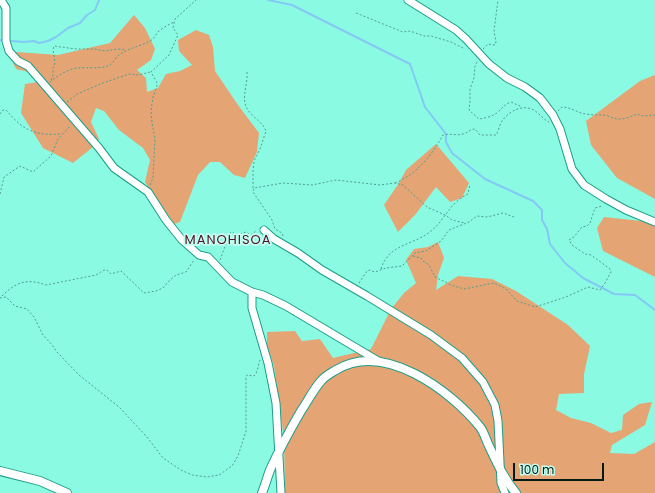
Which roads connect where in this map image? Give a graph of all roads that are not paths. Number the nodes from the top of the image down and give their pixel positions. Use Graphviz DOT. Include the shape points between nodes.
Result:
graph roads {
  1 [pos="1,0"];
  2 [pos="408,0"];
  3 [pos="655,222"];
  4 [pos="264,230"];
  5 [pos="252,292"];
  6 [pos="380,362"];
  7 [pos="279,453"];
  8 [pos="500,468"];
  9 [pos="0,471"];
  10 [pos="67,493"];
  11 [pos="262,493"];
  12 [pos="281,493"];
  13 [pos="505,493"];
  14 [pos="516,493"];
  1 -- 5 [label="street" via="6,8 9,51 47,84 114,168 148,192 170,225 198,256 208,257 232,282"];
  2 -- 3 [label="street" via="456,30 489,64 540,98 560,128 572,168 584,185 626,210"];
  4 -- 8 [label="street" via="322,270 431,335 462,358 483,382 495,405"];
  5 -- 6 [label="street" via="286,306"];
  5 -- 7 [label="street" via="252,308 276,403"];
  6 -- 7 [label="street" via="362,361 350,364 322,380 311,393"];
  6 -- 8 [label="street" via="424,379 462,408 481,428"];
  7 -- 11 [label="street"];
  7 -- 12 [label="street"];
  8 -- 13 [label="street" via="501,487"];
  8 -- 14 [label="street"];
  9 -- 10 [label="street" via="40,481"];
}
